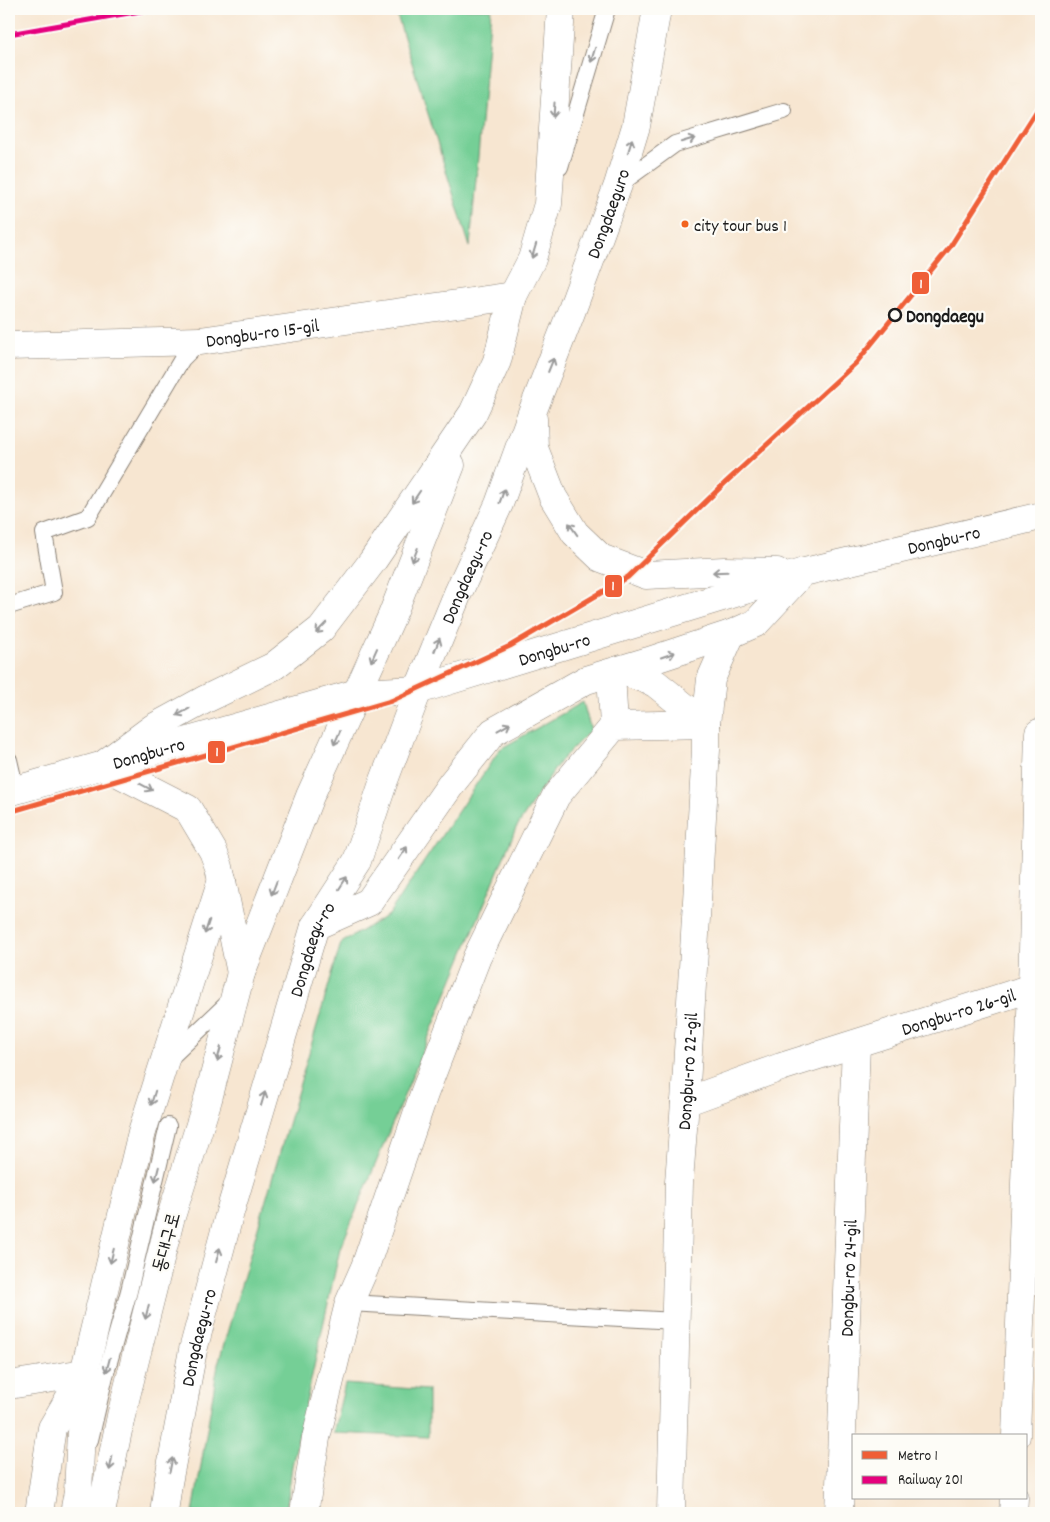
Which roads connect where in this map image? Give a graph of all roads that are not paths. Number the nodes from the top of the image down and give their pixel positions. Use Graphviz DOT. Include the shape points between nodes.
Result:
graph roads {
  1 [pos="561,9"];
  2 [pos="607,9"];
  3 [pos="656,14"];
  4 [pos="784,111"];
  5 [pos="618,185"];
  6 [pos="548,204"];
  7 [pos="513,296"];
  8 [pos="200,341"];
  9 [pos="9,346"];
  10 [pos="533,410"];
  11 [pos="473,413"];
  12 [pos="1041,516"];
  13 [pos="804,572"];
  14 [pos="9,606"];
  15 [pos="731,634"];
  16 [pos="615,671"];
  17 [pos="418,690"];
  18 [pos="357,693"];
  19 [pos="706,724"];
  20 [pos="614,726"];
  21 [pos="1039,733"];
  22 [pos="103,765"];
  23 [pos="10,775"];
  24 [pos="222,880"];
  25 [pos="315,926"];
  26 [pos="238,985"];
  27 [pos="1037,986"];
  28 [pos="856,1044"];
  29 [pos="163,1065"];
  30 [pos="685,1102"];
  31 [pos="168,1126"];
  32 [pos="349,1303"];
  33 [pos="676,1321"];
  34 [pos="84,1373"];
  35 [pos="9,1384"];
  36 [pos="1016,1434"];
  37 [pos="1014,1500"];
  38 [pos="76,1503"];
  39 [pos="39,1513"];
  40 [pos="101,1513"];
  41 [pos="164,1513"];
  42 [pos="304,1513"];
  43 [pos="671,1513"];
  44 [pos="839,1513"];
  45 [pos="1013,1513"];
  1 -- 6 [label="main road, one-way"];
  2 -- 6 [label="lane, one-way"];
  5 -- 3 [label="main road, Dongdaeguro, one-way" via="636,126"];
  5 -- 4 [label="lane, one-way" via="675,144"];
  10 -- 5 [label="main road, Dongdaeguro, one-way"];
  6 -- 7 [label="main road, one-way" via="532,259"];
  7 -- 8 [label="main road, Dongbu-ro 15-gil"];
  7 -- 11 [label="main road" via="496,361"];
  8 -- 9 [label="main road, Dongbu-ro 15-gil"];
  8 -- 14 [label="lane" via="182,360 88,517 44,533 54,592"];
  13 -- 10 [label="main road, one-way" via="646,575 601,558 575,533 553,497 534,448"];
  17 -- 10 [label="main road, Dongdaegu-ro, one-way" via="499,504"];
  11 -- 18 [label="main road, 동대구로, one-way" via="391,618"];
  11 -- 22 [label="main road, one-way" via="372,562 322,629 274,666 153,728"];
  12 -- 13 [label="main road, Dongbu-ro"];
  13 -- 15 [label="main road" via="756,623"];
  13 -- 17 [label="main road, Dongbu-ro"];
  16 -- 15 [label="main road, one-way"];
  15 -- 19 [label="main road, Dongbu-ro 22-gil" via="711,679"];
  16 -- 19 [label="main road" via="655,683"];
  16 -- 20 [label="main road"];
  25 -- 16 [label="main road, one-way" via="369,902 452,783 493,732 586,680"];
  17 -- 18 [label="main road, Dongbu-ro"];
  25 -- 17 [label="main road, Dongdaegu-ro, one-way" via="357,861"];
  18 -- 22 [label="main road, Dongbu-ro"];
  18 -- 26 [label="main road, 동대구로, one-way" via="310,796"];
  19 -- 20 [label="main road"];
  19 -- 30 [label="main road, Dongbu-ro 22-gil"];
  20 -- 32 [label="main road" via="556,796 477,957 424,1094 365,1267"];
  21 -- 27 [label="main road"];
  22 -- 23 [label="main road, Dongbu-ro"];
  22 -- 24 [label="main road, one-way" via="188,809 213,851"];
  24 -- 26 [label="main road"];
  24 -- 29 [label="main road, one-way"];
  41 -- 25 [label="main road, Dongdaegu-ro, one-way" via="196,1340 230,1212"];
  26 -- 29 [label="lane"];
  26 -- 40 [label="main road, 동대구로, one-way" via="208,1099 170,1220 121,1416"];
  27 -- 28 [label="main road, Dongbu-ro 26-gil"];
  27 -- 36 [label="main road, Dongbu-ro 26-gil"];
  28 -- 30 [label="main road, Dongbu-ro 26-gil"];
  28 -- 44 [label="main road, Dongbu-ro 24-gil"];
  29 -- 34 [label="main road, one-way" via="142,1132"];
  30 -- 33 [label="main road, Dongbu-ro 22-gil" via="679,1182"];
  31 -- 38 [label="lane, one-way"];
  32 -- 33 [label="lane"];
  32 -- 42 [label="main road" via="316,1438"];
  33 -- 43 [label="main road, Dongbu-ro 22-gil"];
  34 -- 35 [label="main road"];
  34 -- 38 [label="main road"];
  34 -- 39 [label="main road" via="52,1428"];
  37 -- 45 [label="main road"];
}
